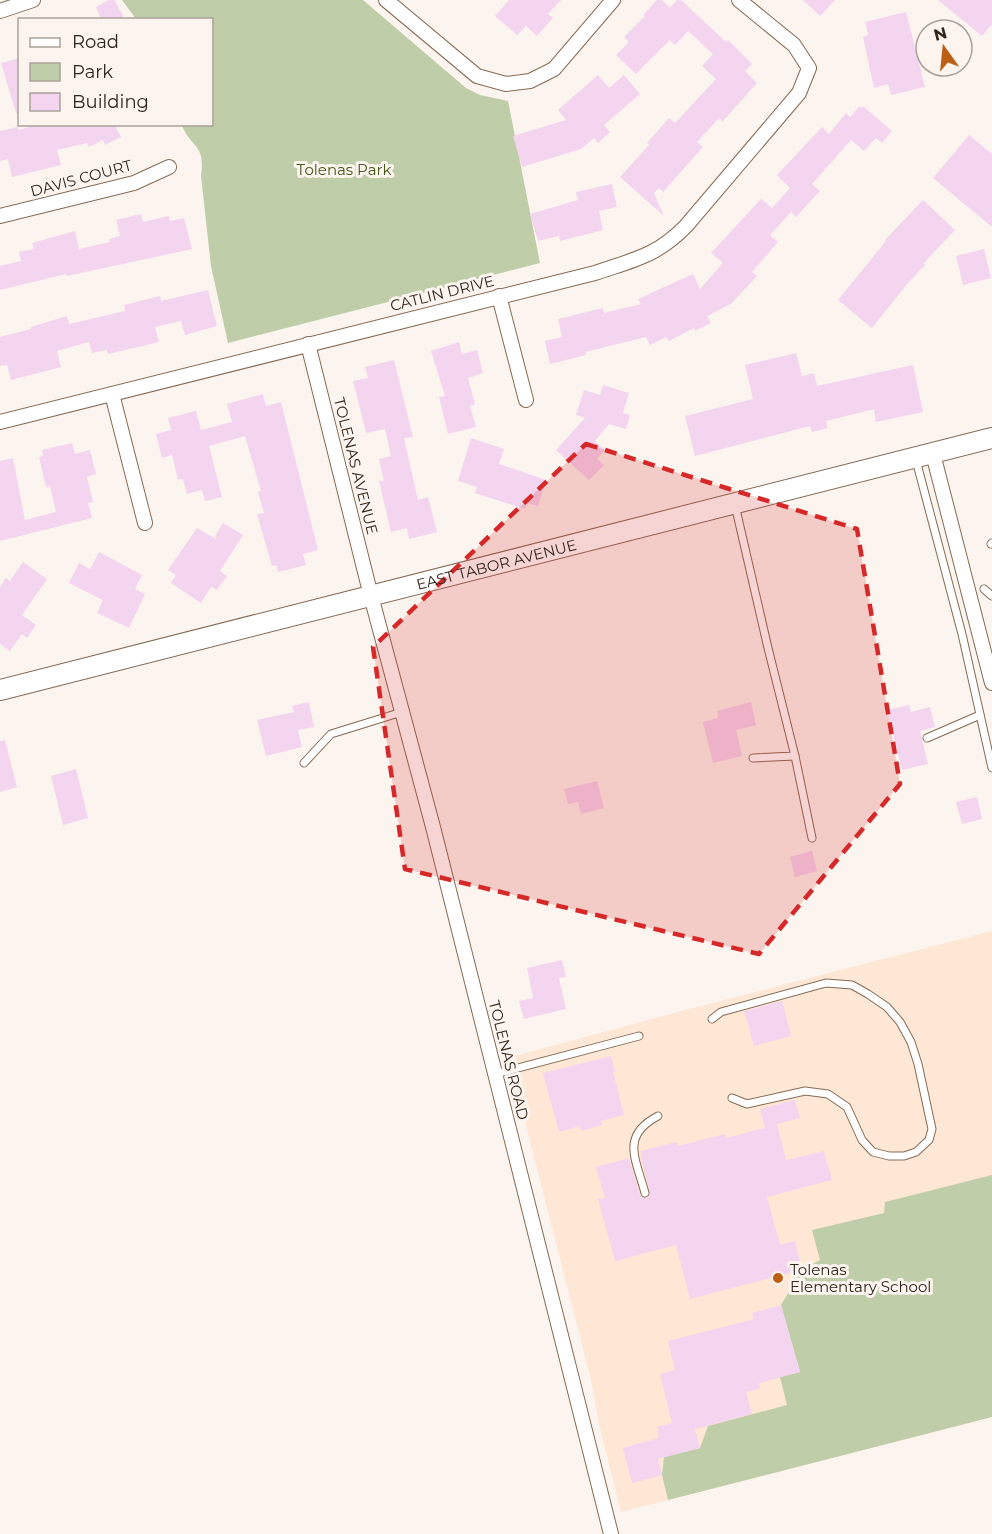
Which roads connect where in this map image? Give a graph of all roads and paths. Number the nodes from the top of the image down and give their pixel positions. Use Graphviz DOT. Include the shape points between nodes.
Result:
graph roads {
  1 [pos="33,0"];
  2 [pos="386,0"];
  3 [pos="613,0"];
  4 [pos="739,0"];
  5 [pos="0,11"];
  6 [pos="169,167"];
  7 [pos="0,216"];
  8 [pos="499,296"];
  9 [pos="308,344"];
  10 [pos="112,394"];
  11 [pos="526,400"];
  12 [pos="0,422"];
  13 [pos="992,438"];
  14 [pos="924,456"];
  15 [pos="734,503"];
  16 [pos="145,523"];
  17 [pos="984,589"];
  18 [pos="371,596"];
  19 [pos="992,596"];
  20 [pos="992,683"];
  21 [pos="0,690"];
  22 [pos="402,712"];
  23 [pos="980,715"];
  24 [pos="927,738"];
  25 [pos="795,756"];
  26 [pos="753,758"];
  27 [pos="304,763"];
  28 [pos="992,768"];
  29 [pos="812,838"];
  30 [pos="712,1019"];
  31 [pos="639,1036"];
  32 [pos="495,1074"];
  33 [pos="732,1098"];
  34 [pos="658,1116"];
  35 [pos="645,1193"];
  36 [pos="611,1534"];
  1 -- 5 [label="street"];
  2 -- 3 [label="street" via="477,76 506,84 530,81 554,69"];
  4 -- 8 [label="street, CATLIN DRIVE" via="794,45 809,68 799,93 670,242 650,255 595,273"];
  6 -- 7 [label="street, DAVIS COURT" via="134,183"];
  8 -- 9 [label="street, CATLIN DRIVE"];
  8 -- 11 [label="street"];
  9 -- 10 [label="street, CATLIN DRIVE"];
  9 -- 18 [label="street, TOLENAS AVENUE"];
  10 -- 12 [label="street, CATLIN DRIVE"];
  10 -- 16 [label="street"];
  13 -- 14 [label="main road, EAST TABOR AVENUE"];
  14 -- 15 [label="main road, EAST TABOR AVENUE"];
  14 -- 20 [label="street"];
  14 -- 23 [label="lane"];
  15 -- 18 [label="main road, EAST TABOR AVENUE"];
  15 -- 25 [label="lane"];
  17 -- 19 [label="lane"];
  18 -- 21 [label="main road, EAST TABOR AVENUE"];
  18 -- 22 [label="street, TOLENAS ROAD"];
  22 -- 27 [label="lane" via="331,734"];
  22 -- 32 [label="street, TOLENAS ROAD"];
  23 -- 24 [label="lane"];
  23 -- 28 [label="lane"];
  25 -- 26 [label="lane"];
  25 -- 29 [label="lane"];
  30 -- 33 [label="lane" via="721,1012 826,983 852,985 887,1007 900,1022 918,1064 932,1129 929,1140 916,1152 889,1156 873,1152 862,1140 847,1107 828,1094 805,1091 747,1104"];
  31 -- 32 [label="lane"];
  32 -- 36 [label="street, TOLENAS ROAD"];
  34 -- 35 [label="lane" via="644,1123 633,1147"];
}
